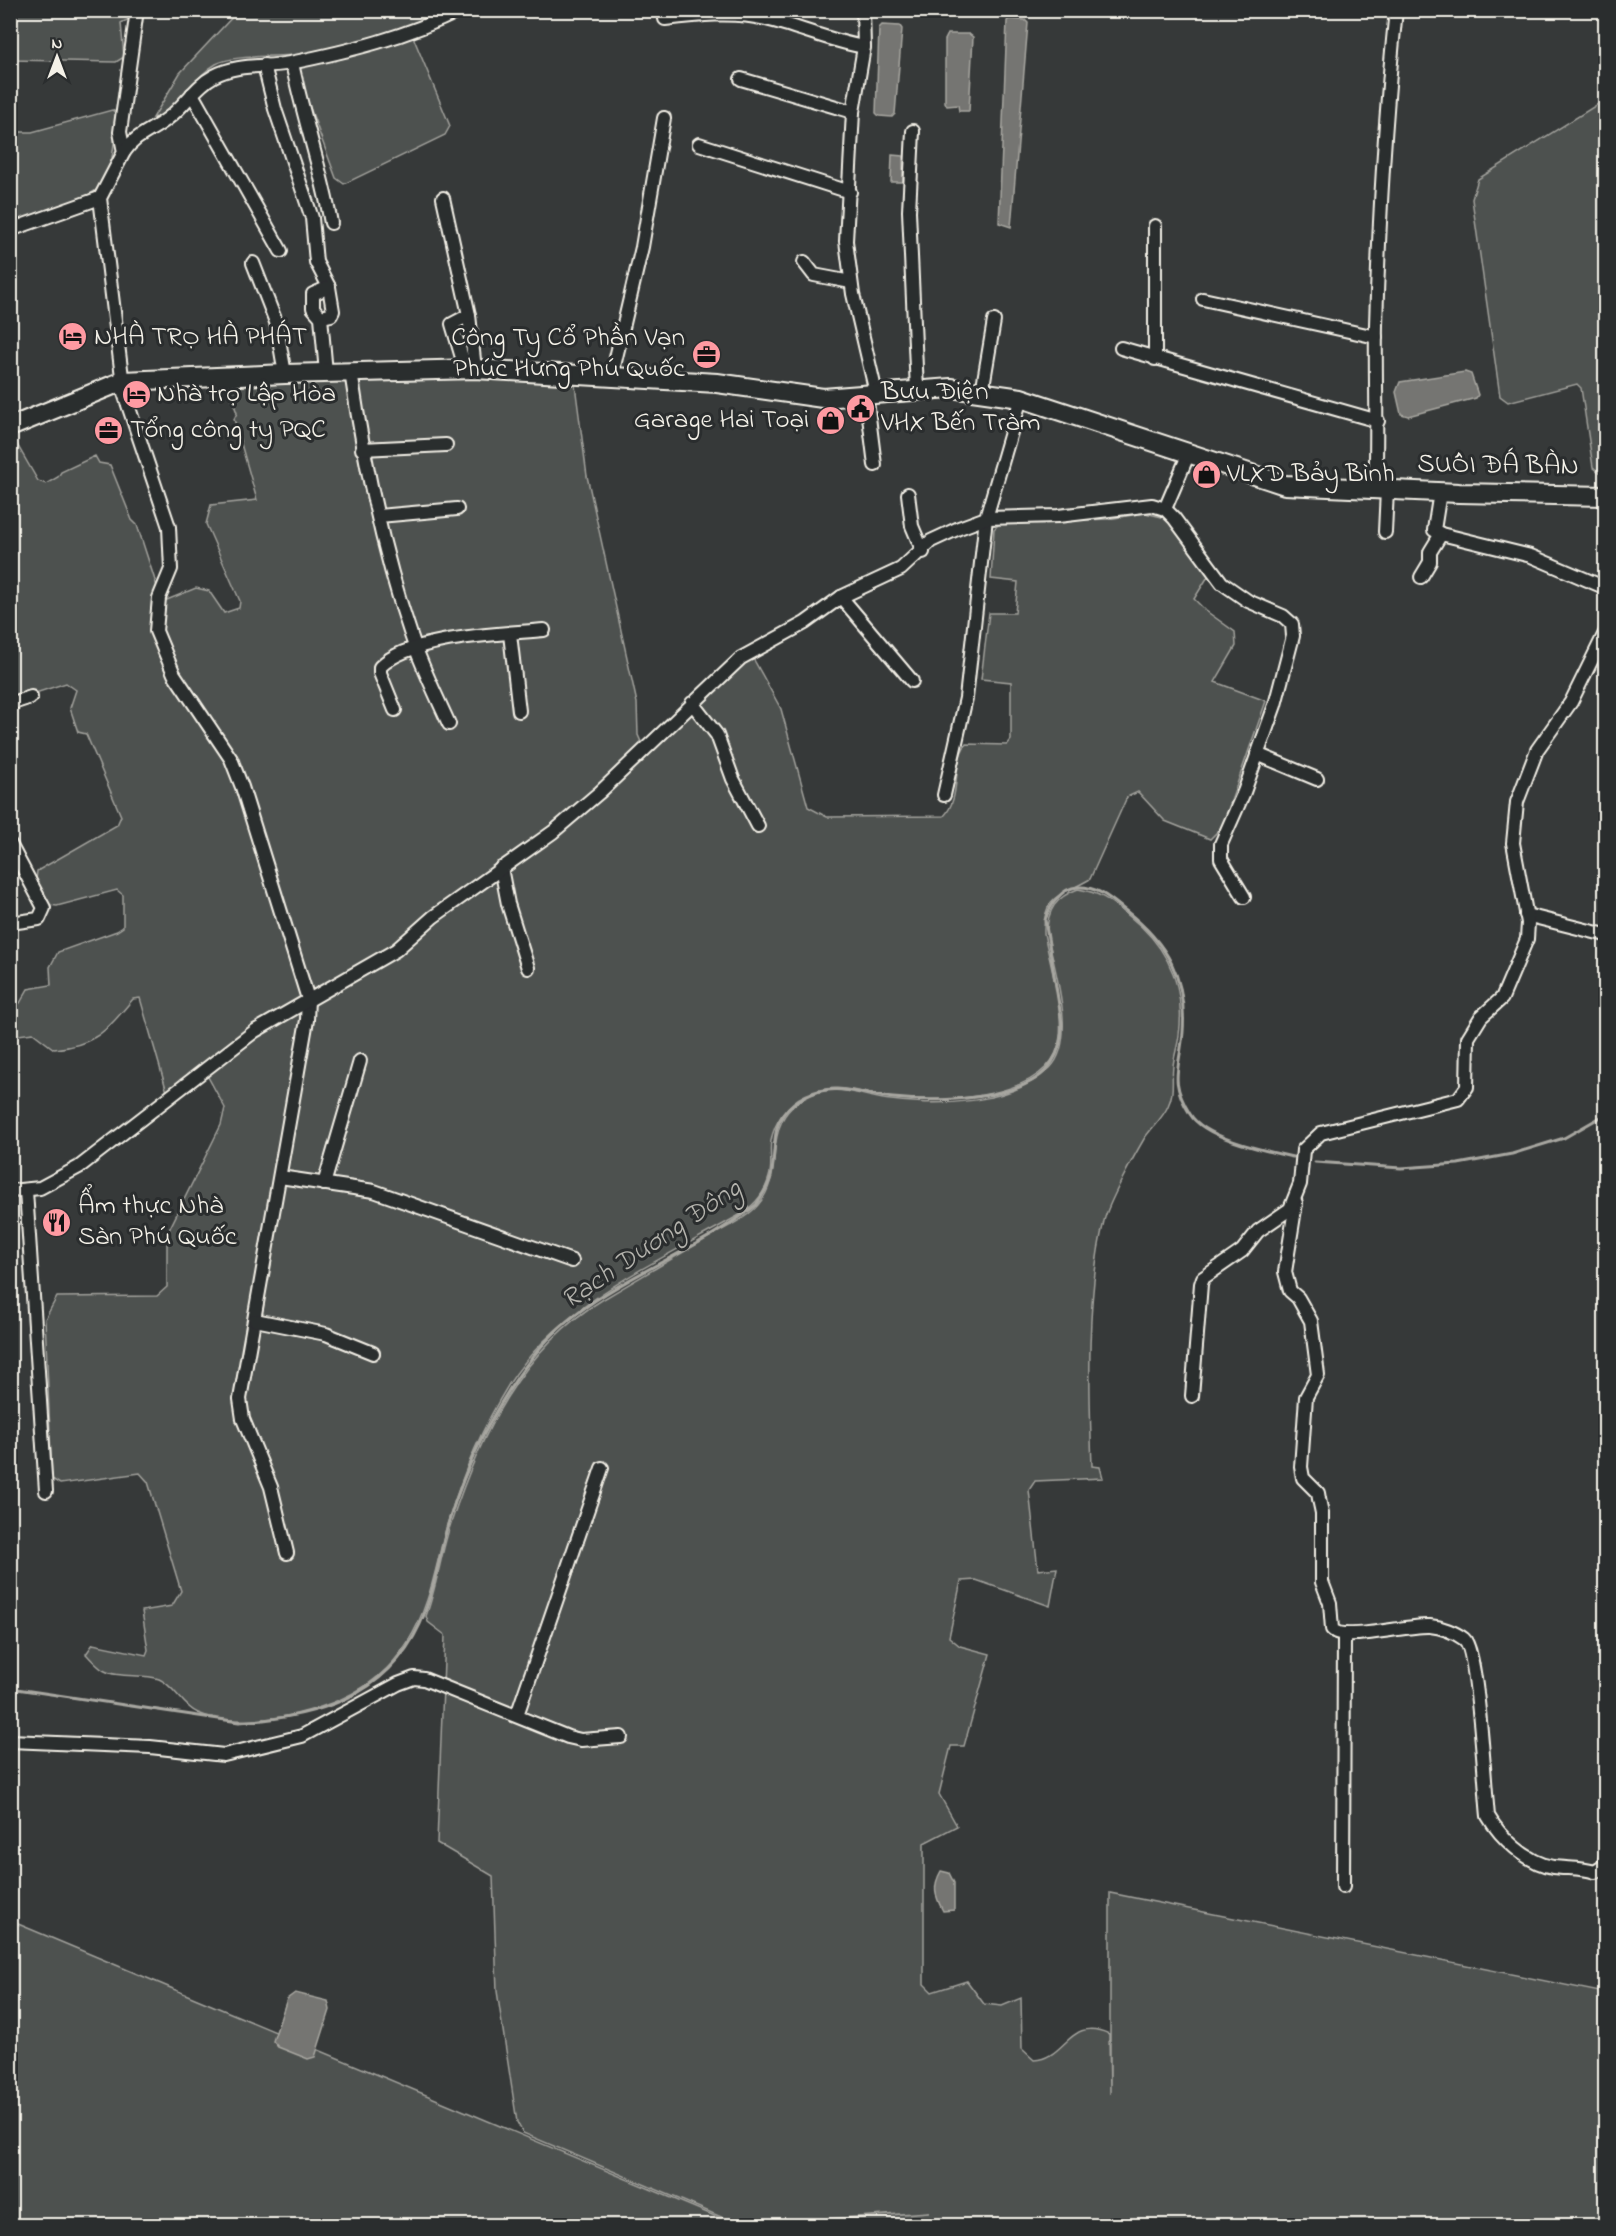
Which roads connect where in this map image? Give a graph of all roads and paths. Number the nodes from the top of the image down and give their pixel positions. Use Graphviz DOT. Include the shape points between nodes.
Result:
graph roads {
  1 [pos="137,10"];
  2 [pos="461,10"];
  3 [pos="863,10"];
  4 [pos="1396,10"];
  5 [pos="705,13"];
  6 [pos="767,15"];
  7 [pos="664,19"];
  8 [pos="864,47"];
  9 [pos="292,63"];
  10 [pos="264,65"];
  11 [pos="741,79"];
  12 [pos="192,94"];
  13 [pos="853,112"];
  14 [pos="664,118"];
  15 [pos="913,131"];
  16 [pos="699,144"];
  17 [pos="124,152"];
  18 [pos="850,192"];
  19 [pos="100,198"];
  20 [pos="443,198"];
  21 [pos="331,223"];
  22 [pos="1155,226"];
  23 [pos="10,230"];
  24 [pos="281,250"];
  25 [pos="253,262"];
  26 [pos="804,262"];
  27 [pos="851,282"];
  28 [pos="329,287"];
  29 [pos="1203,299"];
  30 [pos="321,317"];
  31 [pos="994,321"];
  32 [pos="1376,338"];
  33 [pos="1121,348"];
  34 [pos="1155,359"];
  35 [pos="470,370"];
  36 [pos="351,372"];
  37 [pos="326,373"];
  38 [pos="285,374"];
  39 [pos="611,379"];
  40 [pos="123,381"];
  41 [pos="917,390"];
  42 [pos="982,392"];
  43 [pos="871,393"];
  44 [pos="1021,398"];
  45 [pos="1378,421"];
  46 [pos="10,427"];
  47 [pos="446,445"];
  48 [pos="362,449"];
  49 [pos="1189,453"];
  50 [pos="875,465"];
  51 [pos="1381,490"];
  52 [pos="1440,492"];
  53 [pos="908,494"];
  54 [pos="1605,496"];
  55 [pos="457,509"];
  56 [pos="1165,509"];
  57 [pos="379,516"];
  58 [pos="986,518"];
  59 [pos="1385,532"];
  60 [pos="1441,534"];
  61 [pos="923,552"];
  62 [pos="1421,577"];
  63 [pos="1605,588"];
  64 [pos="841,597"];
  65 [pos="544,630"];
  66 [pos="1605,631"];
  67 [pos="510,634"];
  68 [pos="416,648"];
  69 [pos="912,681"];
  70 [pos="31,697"];
  71 [pos="692,703"];
  72 [pos="10,704"];
  73 [pos="395,710"];
  74 [pos="519,711"];
  75 [pos="449,724"];
  76 [pos="1257,754"];
  77 [pos="1317,779"];
  78 [pos="944,795"];
  79 [pos="758,826"];
  80 [pos="10,844"];
  81 [pos="501,868"];
  82 [pos="1244,897"];
  83 [pos="1526,915"];
  84 [pos="10,922"];
  85 [pos="1605,935"];
  86 [pos="528,968"];
  87 [pos="309,999"];
  88 [pos="360,1061"];
  89 [pos="280,1177"];
  90 [pos="324,1184"];
  91 [pos="10,1191"];
  92 [pos="26,1191"];
  93 [pos="1296,1200"];
  94 [pos="572,1261"];
  95 [pos="255,1320"];
  96 [pos="373,1353"];
  97 [pos="1192,1396"];
  98 [pos="602,1468"];
  99 [pos="46,1491"];
  100 [pos="287,1553"];
  101 [pos="1344,1635"];
  102 [pos="517,1714"];
  103 [pos="621,1737"];
  104 [pos="10,1741"];
  105 [pos="1605,1857"];
  106 [pos="1343,1887"];
  1 -- 17 [label="street" via="120,132"];
  2 -- 9 [label="street" via="371,46"];
  3 -- 8 [label="street"];
  4 -- 32 [label="street" via="1389,69"];
  5 -- 6 [label="street"];
  5 -- 7 [label="street"];
  6 -- 8 [label="street" via="835,42"];
  8 -- 13 [label="street"];
  9 -- 10 [label="street"];
  9 -- 21 [label="street"];
  10 -- 12 [label="street" via="217,75"];
  10 -- 28 [label="street" via="312,218 316,262"];
  11 -- 13 [label="street"];
  12 -- 17 [label="street" via="170,118 132,140"];
  12 -- 24 [label="street"];
  13 -- 18 [label="street"];
  14 -- 39 [label="street" via="642,247"];
  15 -- 41 [label="street" via="909,211"];
  16 -- 18 [label="street"];
  17 -- 19 [label="street"];
  18 -- 27 [label="street" via="846,241"];
  19 -- 23 [label="street"];
  19 -- 40 [label="street"];
  20 -- 35 [label="street" via="469,315 452,324"];
  22 -- 34 [label="street"];
  25 -- 38 [label="street" via="276,322"];
  26 -- 27 [label="street" via="814,275"];
  27 -- 43 [label="street"];
  28 -- 30 [label="street" via="333,311"];
  28 -- 30 [label="street" via="313,294 313,308"];
  29 -- 32 [label="street"];
  30 -- 37 [label="street"];
  31 -- 42 [label="street"];
  32 -- 45 [label="street"];
  33 -- 34 [label="street"];
  34 -- 45 [label="street"];
  35 -- 36 [label="street, SUỐI ĐÁ BÀN"];
  35 -- 39 [label="street, SUỐI ĐÁ BÀN"];
  36 -- 37 [label="street, SUỐI ĐÁ BÀN"];
  36 -- 48 [label="street"];
  37 -- 38 [label="street, SUỐI ĐÁ BÀN"];
  38 -- 40 [label="street, SUỐI ĐÁ BÀN"];
  39 -- 43 [label="street, SUỐI ĐÁ BÀN" via="717,383 823,398"];
  40 -- 46 [label="street, SUỐI ĐÁ BÀN"];
  40 -- 87 [label="street" via="169,527 171,569 156,613 158,639 174,674 231,759"];
  41 -- 42 [label="street, SUỐI ĐÁ BÀN" via="951,388"];
  41 -- 43 [label="street, SUỐI ĐÁ BÀN"];
  42 -- 44 [label="street, SUỐI ĐÁ BÀN"];
  43 -- 50 [label="street"];
  44 -- 49 [label="street, SUỐI ĐÁ BÀN"];
  44 -- 58 [label="street"];
  45 -- 51 [label="street"];
  47 -- 48 [label="street"];
  48 -- 57 [label="street"];
  49 -- 51 [label="street, SUỐI ĐÁ BÀN" via="1285,485"];
  49 -- 56 [label="street"];
  51 -- 52 [label="street, SUỐI ĐÁ BÀN"];
  51 -- 59 [label="street"];
  52 -- 54 [label="street, SUỐI ĐÁ BÀN"];
  52 -- 60 [label="street" via="1434,530"];
  53 -- 61 [label="street" via="912,526"];
  55 -- 57 [label="street"];
  56 -- 58 [label="street" via="1144,505 1058,516"];
  56 -- 76 [label="street" via="1222,583 1292,624 1293,636 1275,705"];
  57 -- 68 [label="street" via="394,584"];
  58 -- 61 [label="street" via="932,541"];
  58 -- 78 [label="street" via="966,698"];
  60 -- 62 [label="street"];
  60 -- 63 [label="street" via="1531,556"];
  61 -- 64 [label="street" via="901,569"];
  64 -- 69 [label="street"];
  64 -- 71 [label="street" via="805,623 741,658"];
  65 -- 67 [label="street"];
  66 -- 83 [label="street" via="1571,702 1537,750 1517,802 1513,843"];
  67 -- 68 [label="street" via="442,641"];
  67 -- 74 [label="street"];
  68 -- 73 [label="street" via="386,660 381,666"];
  68 -- 75 [label="street"];
  70 -- 72 [label="street"];
  71 -- 79 [label="street" via="717,735 733,779"];
  71 -- 81 [label="street" via="592,799"];
  76 -- 77 [label="street"];
  76 -- 82 [label="street" via="1219,853"];
  80 -- 84 [label="street" via="44,908 39,919"];
  81 -- 86 [label="street"];
  81 -- 87 [label="street" via="433,917 396,950"];
  83 -- 85 [label="street"];
  83 -- 93 [label="street" via="1527,939 1502,998 1481,1017 1468,1038 1467,1087 1458,1099 1321,1132 1303,1150"];
  87 -- 89 [label="street"];
  87 -- 92 [label="street" via="255,1030 79,1167 55,1182"];
  88 -- 90 [label="street"];
  89 -- 90 [label="street"];
  89 -- 95 [label="street"];
  90 -- 94 [label="street" via="374,1191"];
  91 -- 92 [label="street"];
  92 -- 99 [label="street"];
  93 -- 97 [label="street" via="1290,1209 1258,1231 1242,1251 1203,1278 1197,1301"];
  93 -- 101 [label="street" via="1285,1272 1290,1292 1311,1321 1318,1375 1306,1397 1301,1467 1303,1478 1320,1499 1322,1582 1330,1603 1332,1629"];
  95 -- 96 [label="street" via="326,1334"];
  95 -- 100 [label="street" via="241,1406 271,1488"];
  98 -- 102 [label="street"];
  101 -- 105 [label="street" via="1429,1625 1464,1640 1474,1676 1488,1816 1494,1826 1516,1848 1552,1867 1595,1872 1604,1866"];
  101 -- 106 [label="street"];
  102 -- 103 [label="street" via="581,1740"];
  102 -- 104 [label="street" via="414,1678 302,1736 224,1755"];
}
